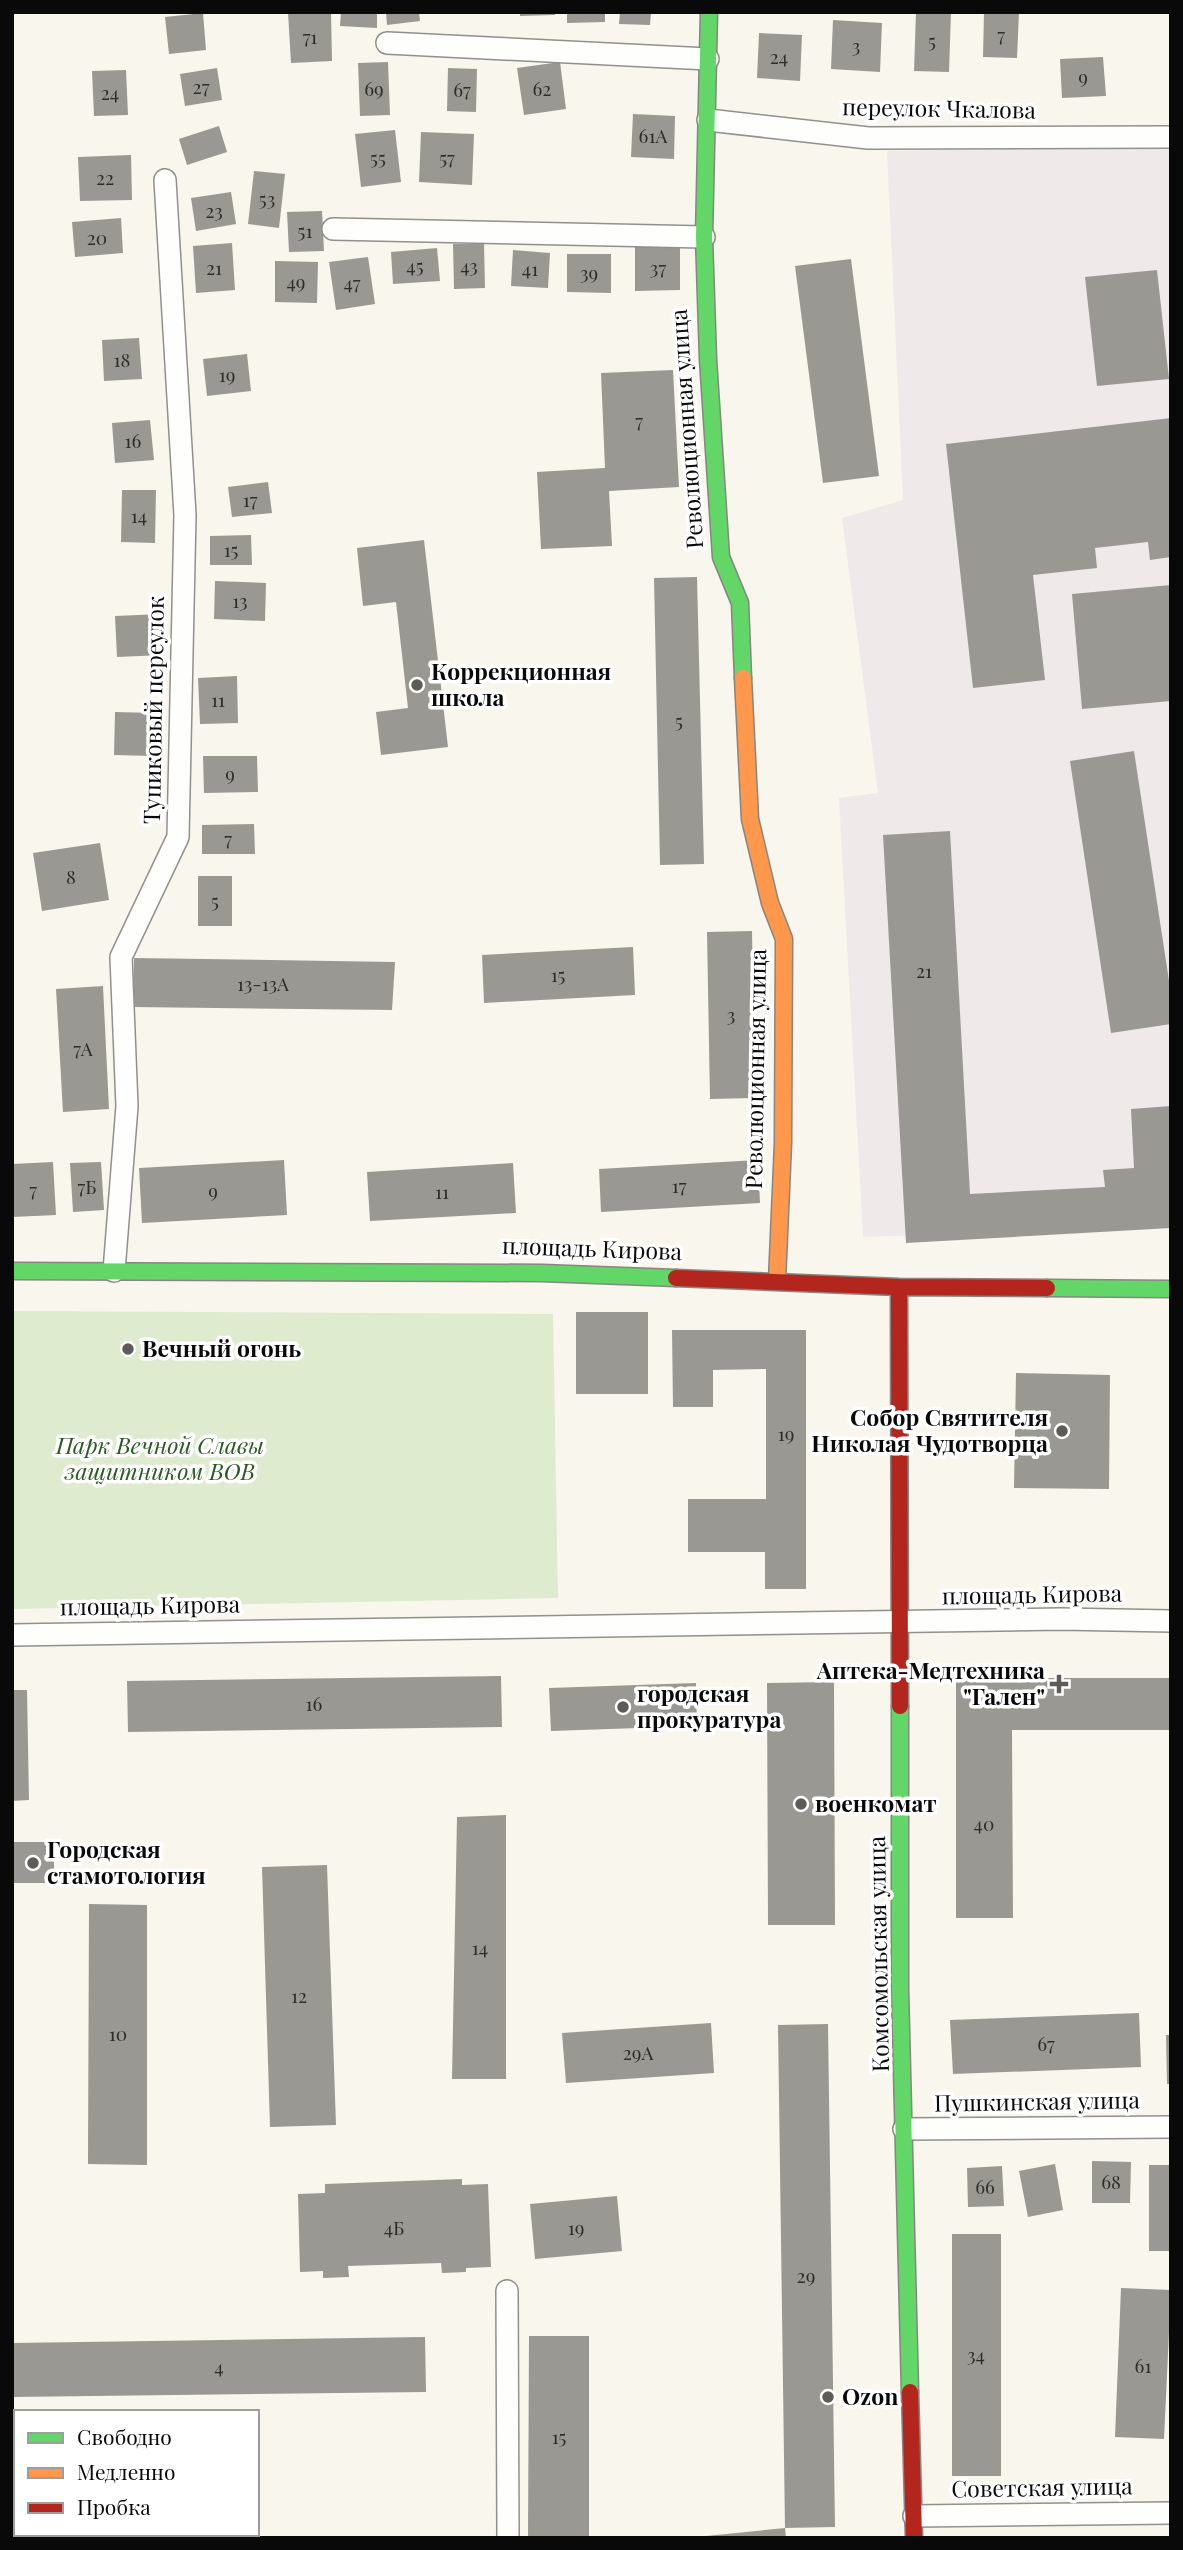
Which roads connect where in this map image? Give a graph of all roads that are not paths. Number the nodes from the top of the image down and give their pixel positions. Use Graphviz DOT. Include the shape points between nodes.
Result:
graph roads {
  1 [pos="709,12"];
  2 [pos="387,43"];
  3 [pos="708,59"];
  4 [pos="708,120"];
  5 [pos="1171,137"];
  6 [pos="165,180"];
  7 [pos="333,229"];
  8 [pos="704,237"];
  9 [pos="12,1271"];
  10 [pos="114,1271"];
  11 [pos="777,1281"];
  12 [pos="900,1287"];
  13 [pos="1171,1289"];
  14 [pos="1171,1620"];
  15 [pos="900,1623"];
  16 [pos="12,1635"];
  17 [pos="1171,2127"];
  18 [pos="904,2129"];
  19 [pos="508,2291"];
  20 [pos="1171,2513"];
  21 [pos="914,2516"];
  22 [pos="508,2538"];
  23 [pos="914,2538"];
  1 -- 3 [label="street, Революционная улица"];
  2 -- 3 [label="street"];
  3 -- 4 [label="street, Революционная улица"];
  4 -- 5 [label="street, переулок Чкалова" via="868,138"];
  4 -- 8 [label="street, Революционная улица"];
  6 -- 10 [label="street, Тупиковый переулок" via="185,515 178,837 121,957 127,1106"];
  7 -- 8 [label="street"];
  8 -- 11 [label="street, Революционная улица" via="721,557 740,603 750,819 770,903 784,939"];
  9 -- 10 [label="street, площадь Кирова"];
  10 -- 11 [label="street, площадь Кирова" via="542,1273"];
  11 -- 12 [label="street, площадь Кирова"];
  12 -- 13 [label="street, площадь Кирова"];
  12 -- 15 [label="street, Комсомольская улица"];
  14 -- 15 [label="street, площадь Кирова"];
  15 -- 16 [label="street, площадь Кирова"];
  15 -- 18 [label="street, Комсомольская улица"];
  17 -- 18 [label="street, Пушкинская улица"];
  18 -- 21 [label="street, Комсомольская улица"];
  19 -- 22 [label="street"];
  20 -- 21 [label="street, Советская улица"];
  21 -- 23 [label="street, Комсомольская улица"];
}
